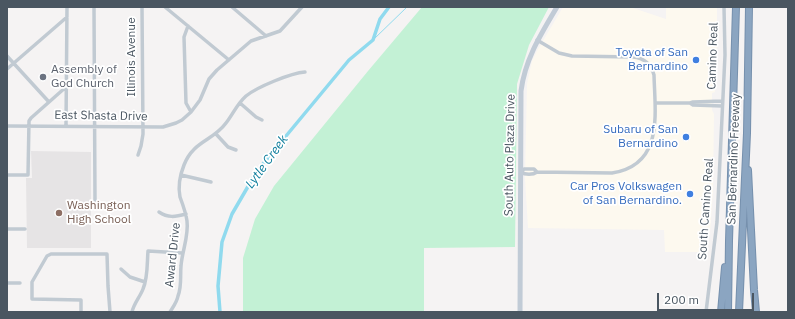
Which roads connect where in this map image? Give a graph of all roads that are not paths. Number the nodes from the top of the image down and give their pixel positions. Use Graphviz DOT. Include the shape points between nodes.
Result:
graph roads {
  1 [pos="67,7"];
  2 [pos="94,7"];
  3 [pos="142,7"];
  4 [pos="165,7"];
  5 [pos="232,7"];
  6 [pos="300,7"];
  7 [pos="557,7"];
  8 [pos="724,7"];
  9 [pos="736,7"];
  10 [pos="749,7"];
  11 [pos="68,16"];
  12 [pos="188,26"];
  13 [pos="266,36"];
  14 [pos="537,40"];
  15 [pos="7,56"];
  16 [pos="229,60"];
  17 [pos="13,63"];
  18 [pos="7,69"];
  19 [pos="305,72"];
  20 [pos="66,87"];
  21 [pos="722,101"];
  22 [pos="48,102"];
  23 [pos="240,103"];
  24 [pos="655,103"];
  25 [pos="690,103"];
  26 [pos="722,106"];
  27 [pos="191,112"];
  28 [pos="262,120"];
  29 [pos="7,126"];
  30 [pos="29,126"];
  31 [pos="66,126"];
  32 [pos="94,126"];
  33 [pos="143,126"];
  34 [pos="746,133"];
  35 [pos="216,134"];
  36 [pos="236,150"];
  37 [pos="138,155"];
  38 [pos="520,172"];
  39 [pos="7,175"];
  40 [pos="181,175"];
  41 [pos="211,182"];
  42 [pos="94,201"];
  43 [pos="159,212"];
  44 [pos="186,214"];
  45 [pos="7,229"];
  46 [pos="25,229"];
  47 [pos="729,241"];
  48 [pos="182,253"];
  49 [pos="121,269"];
  50 [pos="145,282"];
  51 [pos="7,283"];
  52 [pos="20,283"];
  53 [pos="81,312"];
  54 [pos="110,312"];
  55 [pos="132,312"];
  56 [pos="170,312"];
  57 [pos="520,312"];
  58 [pos="706,312"];
  59 [pos="721,312"];
  60 [pos="728,312"];
  61 [pos="739,312"];
  62 [pos="756,312"];
  1 -- 11 [label="street"];
  2 -- 32 [label="street"];
  3 -- 33 [label="street, Illinois Avenue"];
  4 -- 12 [label="street"];
  5 -- 13 [label="street"];
  6 -- 13 [label="street" via="280,31"];
  7 -- 14 [label="street, South Auto Plaza Drive"];
  8 -- 21 [label="street, Camino Real" via="725,55"];
  9 -- 47 [label="highway, San Bernardino Freeway"];
  10 -- 34 [label="highway, San Bernardino Freeway"];
  11 -- 17 [label="street"];
  11 -- 20 [label="street"];
  12 -- 16 [label="street"];
  12 -- 27 [label="street" via="184,37 186,103"];
  13 -- 16 [label="street" via="251,41"];
  14 -- 24 [label="street" via="559,53 572,56 643,59 652,67"];
  14 -- 38 [label="street, South Auto Plaza Drive" via="524,71 521,90"];
  15 -- 17 [label="street"];
  16 -- 27 [label="street" via="211,76 200,100"];
  17 -- 18 [label="street"];
  17 -- 22 [label="street"];
  19 -- 23 [label="street, Award Drive" via="266,85 247,95"];
  20 -- 22 [label="street"];
  20 -- 31 [label="street"];
  21 -- 25 [label="street"];
  21 -- 26 [label="street, Camino Real"];
  22 -- 30 [label="street" via="31,118"];
  23 -- 28 [label="street"];
  23 -- 35 [label="street, Award Drive"];
  24 -- 25 [label="street"];
  24 -- 38 [label="street" via="653,141 645,156 632,166 612,172 537,172 534,169 524,169"];
  25 -- 26 [label="street"];
  26 -- 58 [label="street, South Camino Real" via="717,222"];
  27 -- 33 [label="street, East Shasta Drive" via="171,125"];
  29 -- 30 [label="street, East Shasta Drive"];
  30 -- 31 [label="street, East Shasta Drive"];
  30 -- 39 [label="street" via="28,175"];
  31 -- 32 [label="street, East Shasta Drive"];
  32 -- 33 [label="street, East Shasta Drive"];
  32 -- 42 [label="street"];
  33 -- 37 [label="street, Illinois Avenue"];
  34 -- 61 [label="highway, San Bernardino Freeway"];
  34 -- 62 [label="highway"];
  35 -- 36 [label="street" via="228,147"];
  35 -- 40 [label="street, Award Drive" via="192,150"];
  38 -- 57 [label="street, South Auto Plaza Drive"];
  40 -- 41 [label="street"];
  40 -- 44 [label="street, Award Drive" via="179,190"];
  43 -- 44 [label="street" via="170,217"];
  44 -- 48 [label="street, Award Drive" via="187,228"];
  45 -- 46 [label="street"];
  47 -- 59 [label="highway"];
  47 -- 60 [label="highway, San Bernardino Freeway"];
  48 -- 50 [label="street" via="148,251"];
  48 -- 56 [label="street, Award Drive" via="179,293"];
  49 -- 50 [label="street" via="133,278"];
  50 -- 55 [label="street"];
  51 -- 52 [label="street"];
  53 -- 54 [label="street" via="81,300 32,299 32,282 47,256 107,254"];
}
